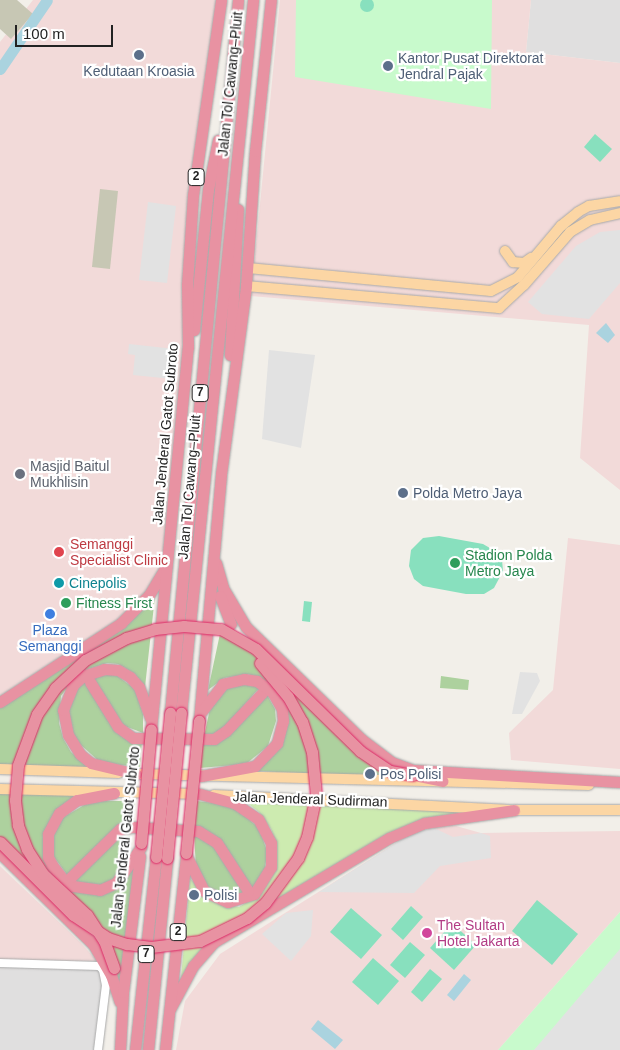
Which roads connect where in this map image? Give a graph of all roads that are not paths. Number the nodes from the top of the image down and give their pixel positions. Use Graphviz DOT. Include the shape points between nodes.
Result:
graph roads {
  1 [pos="221,0"];
  2 [pos="238,0"];
  3 [pos="253,0"];
  4 [pos="271,0"];
  5 [pos="231,73"];
  6 [pos="235,175"];
  7 [pos="620,201"];
  8 [pos="620,213"];
  9 [pos="505,251"];
  10 [pos="536,254"];
  11 [pos="248,268"];
  12 [pos="299,273"];
  13 [pos="246,286"];
  14 [pos="297,291"];
  15 [pos="232,378"];
  16 [pos="169,553"];
  17 [pos="214,556"];
  18 [pos="213,573"];
  19 [pos="90,682"];
  20 [pos="262,693"];
  21 [pos="0,702"];
  22 [pos="175,713"];
  23 [pos="200,719"];
  24 [pos="152,726"];
  25 [pos="0,769"];
  26 [pos="136,774"];
  27 [pos="201,776"];
  28 [pos="495,776"];
  29 [pos="444,777"];
  30 [pos="618,781"];
  31 [pos="476,782"];
  32 [pos="0,789"];
  33 [pos="114,793"];
  34 [pos="200,794"];
  35 [pos="514,810"];
  36 [pos="620,810"];
  37 [pos="0,842"];
  38 [pos="141,845"];
  39 [pos="0,853"];
  40 [pos="186,854"];
  41 [pos="161,858"];
  42 [pos="71,877"];
  43 [pos="248,892"];
  44 [pos="256,904"];
  45 [pos="264,914"];
  46 [pos="0,963"];
  47 [pos="123,992"];
  48 [pos="170,1009"];
  49 [pos="124,1013"];
  50 [pos="119,1048"];
  51 [pos="98,1050"];
  52 [pos="135,1050"];
  53 [pos="148,1050"];
  54 [pos="166,1050"];
  1 -- 16 [label="highway, Jalan Jenderal Gatot Subroto / 2" via="193,195 186,285 188,347"];
  2 -- 5 [label="highway, Jalan Tol Cawang–Pluit / 7"];
  3 -- 6 [label="highway, Jalan Tol Cawang–Pluit / 7"];
  4 -- 11 [label="highway, 2" via="255,151"];
  5 -- 16 [label="highway" via="208,190 178,507"];
  5 -- 22 [label="highway, Jalan Tol Cawang–Pluit / 7"];
  6 -- 15 [label="highway" via="239,216 230,359"];
  6 -- 22 [label="highway, Jalan Tol Cawang–Pluit / 7"];
  7 -- 10 [label="main road" via="589,206 578,212"];
  8 -- 14 [label="main road" via="590,220 570,232 524,285 498,308"];
  9 -- 10 [label="main road" via="513,262 518,263 524,263"];
  10 -- 12 [label="main road" via="518,276 491,292"];
  11 -- 12 [label="main road"];
  11 -- 13 [label="highway, 2"];
  12 -- 14 [label="main road"];
  13 -- 14 [label="main road"];
  13 -- 15 [label="highway, 2"];
  15 -- 17 [label="highway, 2"];
  16 -- 21 [label="highway" via="150,595 136,610 75,658"];
  16 -- 24 [label="highway, Jalan Jenderal Gatot Subroto / 2"];
  17 -- 18 [label="highway, 2"];
  17 -- 29 [label="highway" via="223,588 235,611 288,671 360,739 390,762"];
  18 -- 23 [label="highway, 2"];
  18 -- 37 [label="highway, bridge" via="240,640 288,697 302,722 316,778 313,815 307,837 285,880 247,918 200,941 150,947 127,944 108,938 73,915"];
  19 -- 20 [label="highway" via="118,727 133,738 214,739 226,731"];
  22 -- 41 [label="highway, Jalan Tol Cawang–Pluit / 7, bridge"];
  23 -- 27 [label="highway" via="216,689 233,680 244,679 257,681 272,692 282,709 283,721 277,743 255,766"];
  23 -- 40 [label="highway, 2, bridge"];
  24 -- 26 [label="highway" via="139,687 118,670 104,668 83,676 66,697 64,723 80,754 91,763"];
  24 -- 38 [label="highway, Jalan Jenderal Gatot Subroto / 2, bridge"];
  25 -- 26 [label="main road, Jalan Jenderal Sudirman"];
  26 -- 27 [label="main road, Jalan Jenderal Sudirman"];
  27 -- 29 [label="main road, Jalan Jenderal Sudirman"];
  28 -- 29 [label="highway"];
  28 -- 30 [label="highway"];
  28 -- 31 [label="main road"];
  29 -- 31 [label="main road, Jalan Jenderal Sudirman"];
  29 -- 47 [label="highway, bridge" via="390,771 368,757 256,649 221,629 184,626 155,630 126,638 92,655 55,688 37,714 18,765 15,800 18,825 26,849 44,874 87,915 104,941"];
  30 -- 31 [label="main road, Jalan Jenderal Sudirman"];
  32 -- 33 [label="main road, Jalan Jenderal Sudirman"];
  33 -- 34 [label="main road, Jalan Jenderal Sudirman"];
  33 -- 38 [label="highway" via="77,800 59,813 48,834 48,857 52,865 73,886 100,890 116,883"];
  34 -- 35 [label="main road, Jalan Jenderal Sudirman"];
  34 -- 40 [label="highway" via="234,802 258,819 272,843 272,867 254,894 228,902 204,891"];
  35 -- 36 [label="main road, Jalan Jenderal Sudirman"];
  35 -- 45 [label="highway" via="425,823 403,831"];
  38 -- 47 [label="highway, Jalan Jenderal Gatot Subroto / 2"];
  39 -- 49 [label="highway" via="93,944 111,975"];
  40 -- 48 [label="highway, 2"];
  41 -- 52 [label="highway, 7"];
  41 -- 53 [label="highway, 7"];
  42 -- 43 [label="highway" via="120,829 198,831 217,842"];
  44 -- 45 [label="highway"];
  45 -- 48 [label="highway" via="214,942 185,980"];
  46 -- 51 [label="street" via="99,966 106,979"];
  47 -- 49 [label="highway, Jalan Jenderal Gatot Subroto / 2"];
  48 -- 54 [label="highway, 2"];
  49 -- 50 [label="highway, Jalan Jenderal Gatot Subroto / 2"];
}
